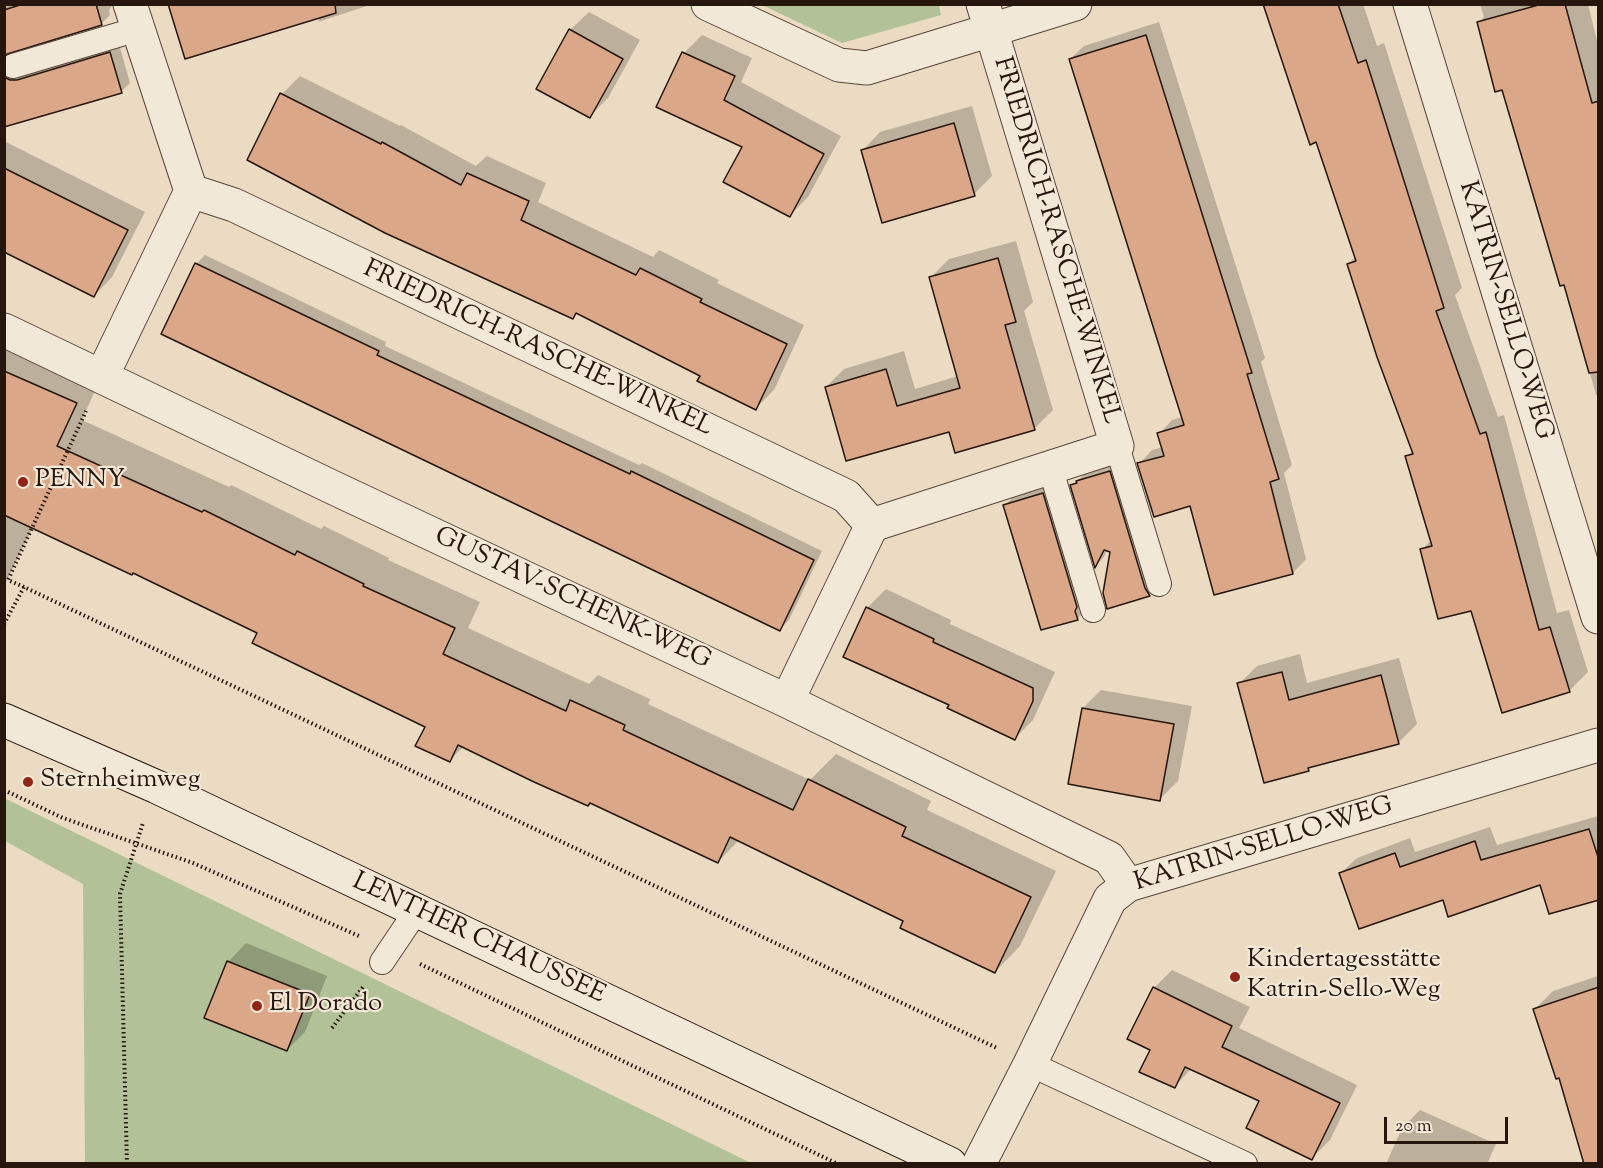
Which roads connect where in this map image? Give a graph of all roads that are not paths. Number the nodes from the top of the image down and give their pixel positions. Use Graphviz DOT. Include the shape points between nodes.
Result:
graph roads {
  1 [pos="708,4"];
  2 [pos="1075,4"];
  3 [pos="1410,4"];
  4 [pos="134,17"];
  5 [pos="987,17"];
  6 [pos="13,66"];
  7 [pos="191,191"];
  8 [pos="4,330"];
  9 [pos="102,376"];
  10 [pos="1117,446"];
  11 [pos="1050,467"];
  12 [pos="872,525"];
  13 [pos="1159,584"];
  14 [pos="1093,610"];
  15 [pos="1599,617"];
  16 [pos="787,701"];
  17 [pos="4,720"];
  18 [pos="1599,745"];
  19 [pos="1128,885"];
  20 [pos="417,910"];
  21 [pos="386,956"];
  22 [pos="1030,1064"];
  23 [pos="950,1164"];
  24 [pos="979,1164"];
  25 [pos="1245,1164"];
  1 -- 5 [label="street, FRIEDRICH-RASCHE-WINKEL" via="839,65 867,68"];
  2 -- 5 [label="street, FRIEDRICH-RASCHE-WINKEL"];
  3 -- 15 [label="street, KATRIN-SELLO-WEG"];
  4 -- 6 [label="lane"];
  4 -- 7 [label="street"];
  5 -- 10 [label="street, FRIEDRICH-RASCHE-WINKEL"];
  7 -- 9 [label="street"];
  7 -- 12 [label="street, FRIEDRICH-RASCHE-WINKEL" via="234,205 846,496"];
  8 -- 9 [label="street, GUSTAV-SCHENK-WEG"];
  9 -- 16 [label="street, GUSTAV-SCHENK-WEG"];
  10 -- 11 [label="street, FRIEDRICH-RASCHE-WINKEL"];
  10 -- 13 [label="lane"];
  11 -- 12 [label="street, FRIEDRICH-RASCHE-WINKEL"];
  11 -- 14 [label="lane"];
  12 -- 16 [label="street"];
  16 -- 19 [label="street, GUSTAV-SCHENK-WEG" via="1109,858"];
  17 -- 20 [label="street, LENTHER CHAUSSEE" via="157,787"];
  18 -- 19 [label="street, KATRIN-SELLO-WEG"];
  19 -- 22 [label="street, KATRIN-SELLO-WEG" via="1110,899"];
  20 -- 21 [label="lane"];
  20 -- 23 [label="street, LENTHER CHAUSSEE"];
  22 -- 24 [label="street, KATRIN-SELLO-WEG"];
  22 -- 25 [label="lane"];
}
